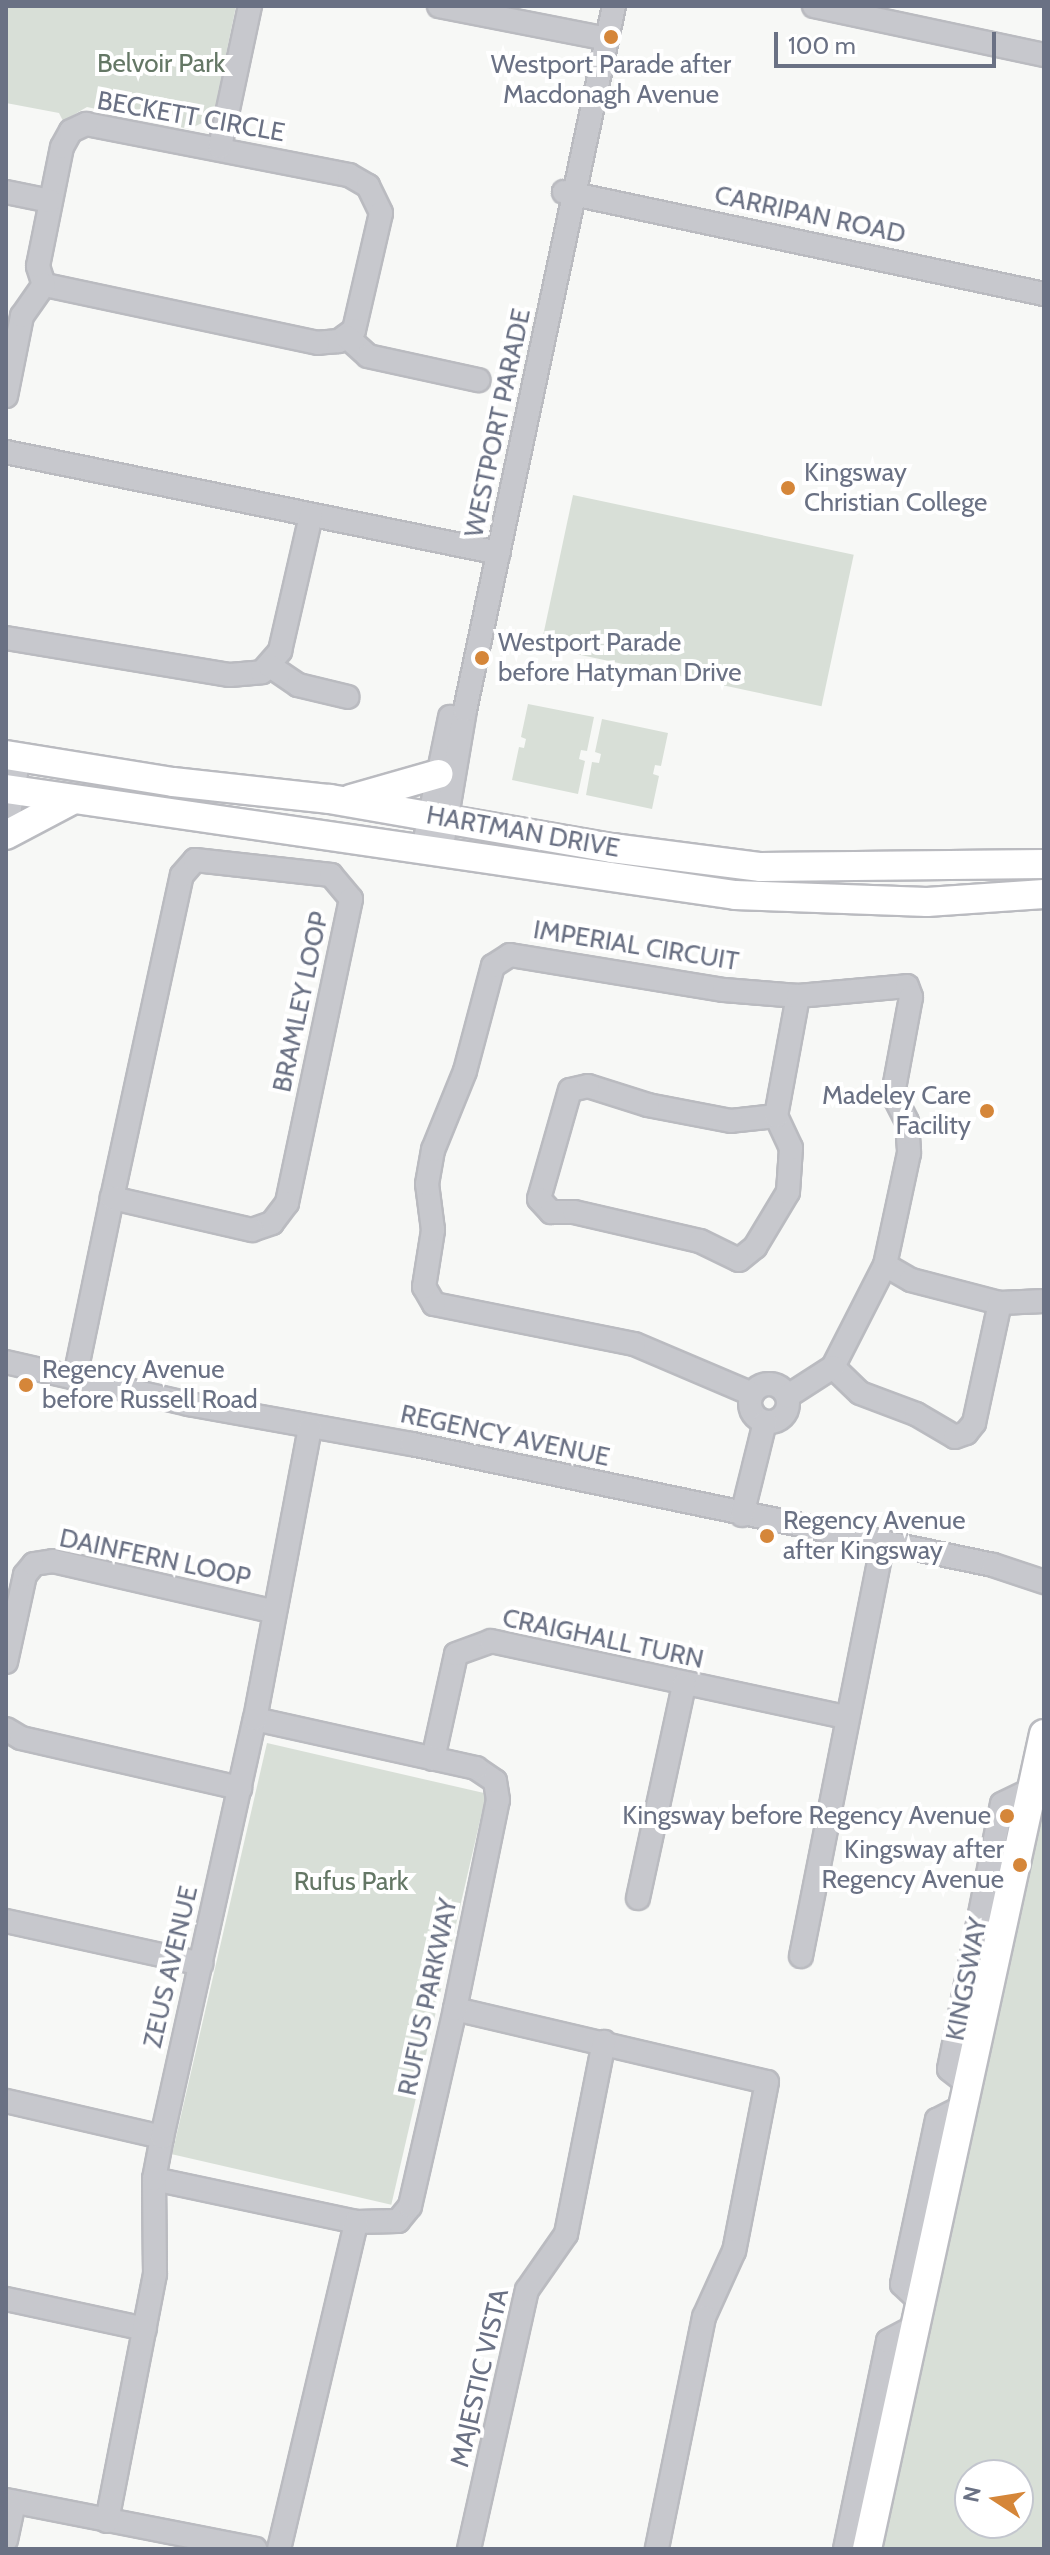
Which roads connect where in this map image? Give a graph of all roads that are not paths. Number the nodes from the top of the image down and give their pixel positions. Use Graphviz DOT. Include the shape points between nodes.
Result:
graph roads {
  1 [pos="250,6"];
  2 [pos="439,6"];
  3 [pos="604,6"];
  4 [pos="614,6"];
  5 [pos="814,6"];
  6 [pos="886,6"];
  7 [pos="602,38"];
  8 [pos="1044,41"];
  9 [pos="1044,55"];
  10 [pos="220,147"];
  11 [pos="572,187"];
  12 [pos="6,192"];
  13 [pos="50,201"];
  14 [pos="1044,280"];
  15 [pos="44,285"];
  16 [pos="1044,294"];
  17 [pos="347,337"];
  18 [pos="478,380"];
  19 [pos="6,396"];
  20 [pos="6,452"];
  21 [pos="311,516"];
  22 [pos="492,552"];
  23 [pos="6,638"];
  24 [pos="270,666"];
  25 [pos="348,697"];
  26 [pos="13,756"];
  27 [pos="438,774"];
  28 [pos="10,790"];
  29 [pos="72,800"];
  30 [pos="343,801"];
  31 [pos="438,818"];
  32 [pos="6,833"];
  33 [pos="432,850"];
  34 [pos="1044,864"];
  35 [pos="1044,894"];
  36 [pos="798,996"];
  37 [pos="776,1116"];
  38 [pos="112,1198"];
  39 [pos="885,1265"];
  40 [pos="1044,1301"];
  41 [pos="1000,1303"];
  42 [pos="6,1362"];
  43 [pos="833,1367"];
  44 [pos="75,1377"];
  45 [pos="752,1394"];
  46 [pos="788,1396"];
  47 [pos="765,1422"];
  48 [pos="310,1428"];
  49 [pos="742,1515"];
  50 [pos="883,1542"];
  51 [pos="993,1565"];
  52 [pos="1044,1569"];
  53 [pos="1044,1582"];
  54 [pos="272,1611"];
  55 [pos="6,1662"];
  56 [pos="684,1685"];
  57 [pos="846,1717"];
  58 [pos="255,1719"];
  59 [pos="6,1729"];
  60 [pos="1044,1734"];
  61 [pos="433,1759"];
  62 [pos="240,1788"];
  63 [pos="638,1898"];
  64 [pos="6,1921"];
  65 [pos="801,1956"];
  66 [pos="201,1964"];
  67 [pos="455,2009"];
  68 [pos="604,2042"];
  69 [pos="6,2101"];
  70 [pos="162,2137"];
  71 [pos="154,2179"];
  72 [pos="356,2222"];
  73 [pos="6,2299"];
  74 [pos="918,2314"];
  75 [pos="145,2329"];
  76 [pos="10,2501"];
  77 [pos="107,2521"];
  78 [pos="6,2540"];
  79 [pos="255,2549"];
  80 [pos="279,2549"];
  81 [pos="469,2549"];
  82 [pos="657,2549"];
  83 [pos="845,2549"];
  84 [pos="867,2549"];
  1 -- 10 [label="street"];
  2 -- 7 [label="street"];
  3 -- 7 [label="street, WESTPORT PARADE"];
  4 -- 7 [label="street, WESTPORT PARADE"];
  5 -- 9 [label="street"];
  6 -- 8 [label="street"];
  7 -- 11 [label="street, WESTPORT PARADE"];
  10 -- 13 [label="street, BECKETT CIRCLE" via="102,124 78,126 62,147"];
  10 -- 17 [label="street, BECKETT CIRCLE" via="349,175 375,194 381,213 359,321"];
  11 -- 14 [label="street, CARRIPAN ROAD"];
  11 -- 16 [label="street, CARRIPAN ROAD"];
  11 -- 22 [label="street, WESTPORT PARADE"];
  12 -- 13 [label="street"];
  13 -- 15 [label="street, BECKETT CIRCLE" via="38,266"];
  15 -- 17 [label="street" via="318,343"];
  15 -- 19 [label="street" via="22,316"];
  17 -- 18 [label="street" via="368,356"];
  20 -- 21 [label="street"];
  21 -- 22 [label="street"];
  21 -- 24 [label="street" via="280,651"];
  22 -- 27 [label="street, WESTPORT PARADE"];
  22 -- 31 [label="street, WESTPORT PARADE"];
  23 -- 24 [label="street" via="243,676"];
  24 -- 25 [label="street" via="298,685"];
  26 -- 28 [label="street"];
  26 -- 30 [label="main road, HARTMAN DRIVE" via="173,782"];
  27 -- 30 [label="main road"];
  27 -- 31 [label="street, WESTPORT PARADE"];
  28 -- 29 [label="main road, HARTMAN DRIVE"];
  28 -- 32 [label="street"];
  29 -- 32 [label="main road"];
  29 -- 33 [label="main road, HARTMAN DRIVE"];
  30 -- 31 [label="main road, HARTMAN DRIVE"];
  31 -- 33 [label="street, WESTPORT PARADE"];
  31 -- 34 [label="main road, HARTMAN DRIVE" via="761,867"];
  33 -- 35 [label="main road, HARTMAN DRIVE" via="735,895 927,902"];
  36 -- 37 [label="street"];
  36 -- 39 [label="street, IMPERIAL CIRCUIT" via="907,986 911,997 893,1094 907,1122 909,1153"];
  36 -- 45 [label="street, IMPERIAL CIRCUIT" via="724,990 510,955 493,966 465,1071 433,1150 427,1184 433,1230 424,1287 434,1304 634,1344"];
  37 -- 37 [label="street" via="731,1121 648,1105 588,1086 570,1090 539,1199 551,1212 587,1214 700,1241 739,1260 755,1247 788,1192 791,1148"];
  38 -- 38 [label="street, BRAMLEY LOOP" via="252,1230 272,1223 287,1203 351,899 331,875 206,860 195,860 182,875"];
  38 -- 44 [label="street, BRAMLEY LOOP"];
  39 -- 41 [label="street" via="911,1280"];
  39 -- 43 [label="street, IMPERIAL CIRCUIT"];
  40 -- 41 [label="street"];
  41 -- 43 [label="street" via="974,1423 966,1433 955,1437 916,1414 860,1393"];
  42 -- 44 [label="street, REGENCY AVENUE"];
  43 -- 46 [label="street"];
  44 -- 48 [label="street, REGENCY AVENUE"];
  45 -- 46 [label="street, IMPERIAL CIRCUIT" via="771,1383"];
  45 -- 47 [label="street" via="751,1407"];
  46 -- 47 [label="street" via="784,1416"];
  47 -- 49 [label="street"];
  48 -- 49 [label="street, REGENCY AVENUE" via="412,1444"];
  48 -- 54 [label="street, ZEUS AVENUE"];
  49 -- 50 [label="street, REGENCY AVENUE"];
  50 -- 51 [label="street, REGENCY AVENUE"];
  50 -- 57 [label="street"];
  51 -- 52 [label="street, REGENCY AVENUE"];
  51 -- 53 [label="street, REGENCY AVENUE"];
  54 -- 55 [label="street, DAINFERN LOOP" via="53,1561 34,1564 25,1575"];
  54 -- 58 [label="street, ZEUS AVENUE"];
  56 -- 57 [label="street, CRAIGHALL TURN"];
  56 -- 61 [label="street, CRAIGHALL TURN" via="491,1641 456,1654"];
  56 -- 63 [label="street"];
  57 -- 65 [label="street"];
  58 -- 61 [label="street, RUFUS PARKWAY"];
  58 -- 62 [label="street, ZEUS AVENUE"];
  59 -- 62 [label="street" via="21,1738"];
  60 -- 74 [label="main road, KINGSWAY"];
  61 -- 67 [label="street, RUFUS PARKWAY" via="483,1770 495,1781 498,1800"];
  62 -- 66 [label="street, ZEUS AVENUE"];
  64 -- 66 [label="street"];
  66 -- 70 [label="street, ZEUS AVENUE"];
  67 -- 68 [label="street"];
  67 -- 72 [label="street, RUFUS PARKWAY" via="410,2206 390,2225"];
  68 -- 81 [label="street, MAJESTIC VISTA" via="566,2234 527,2290"];
  68 -- 82 [label="street" via="767,2082 734,2251 704,2317"];
  69 -- 70 [label="street"];
  70 -- 71 [label="street, ZEUS AVENUE"];
  71 -- 72 [label="street, RUFUS PARKWAY"];
  71 -- 75 [label="street, ZEUS AVENUE" via="155,2274"];
  72 -- 80 [label="street"];
  73 -- 75 [label="street"];
  74 -- 83 [label="street" via="888,2341"];
  74 -- 84 [label="main road, KINGSWAY"];
  75 -- 77 [label="street, ZEUS AVENUE"];
  76 -- 77 [label="street"];
  76 -- 78 [label="street"];
  77 -- 79 [label="street"];
}
